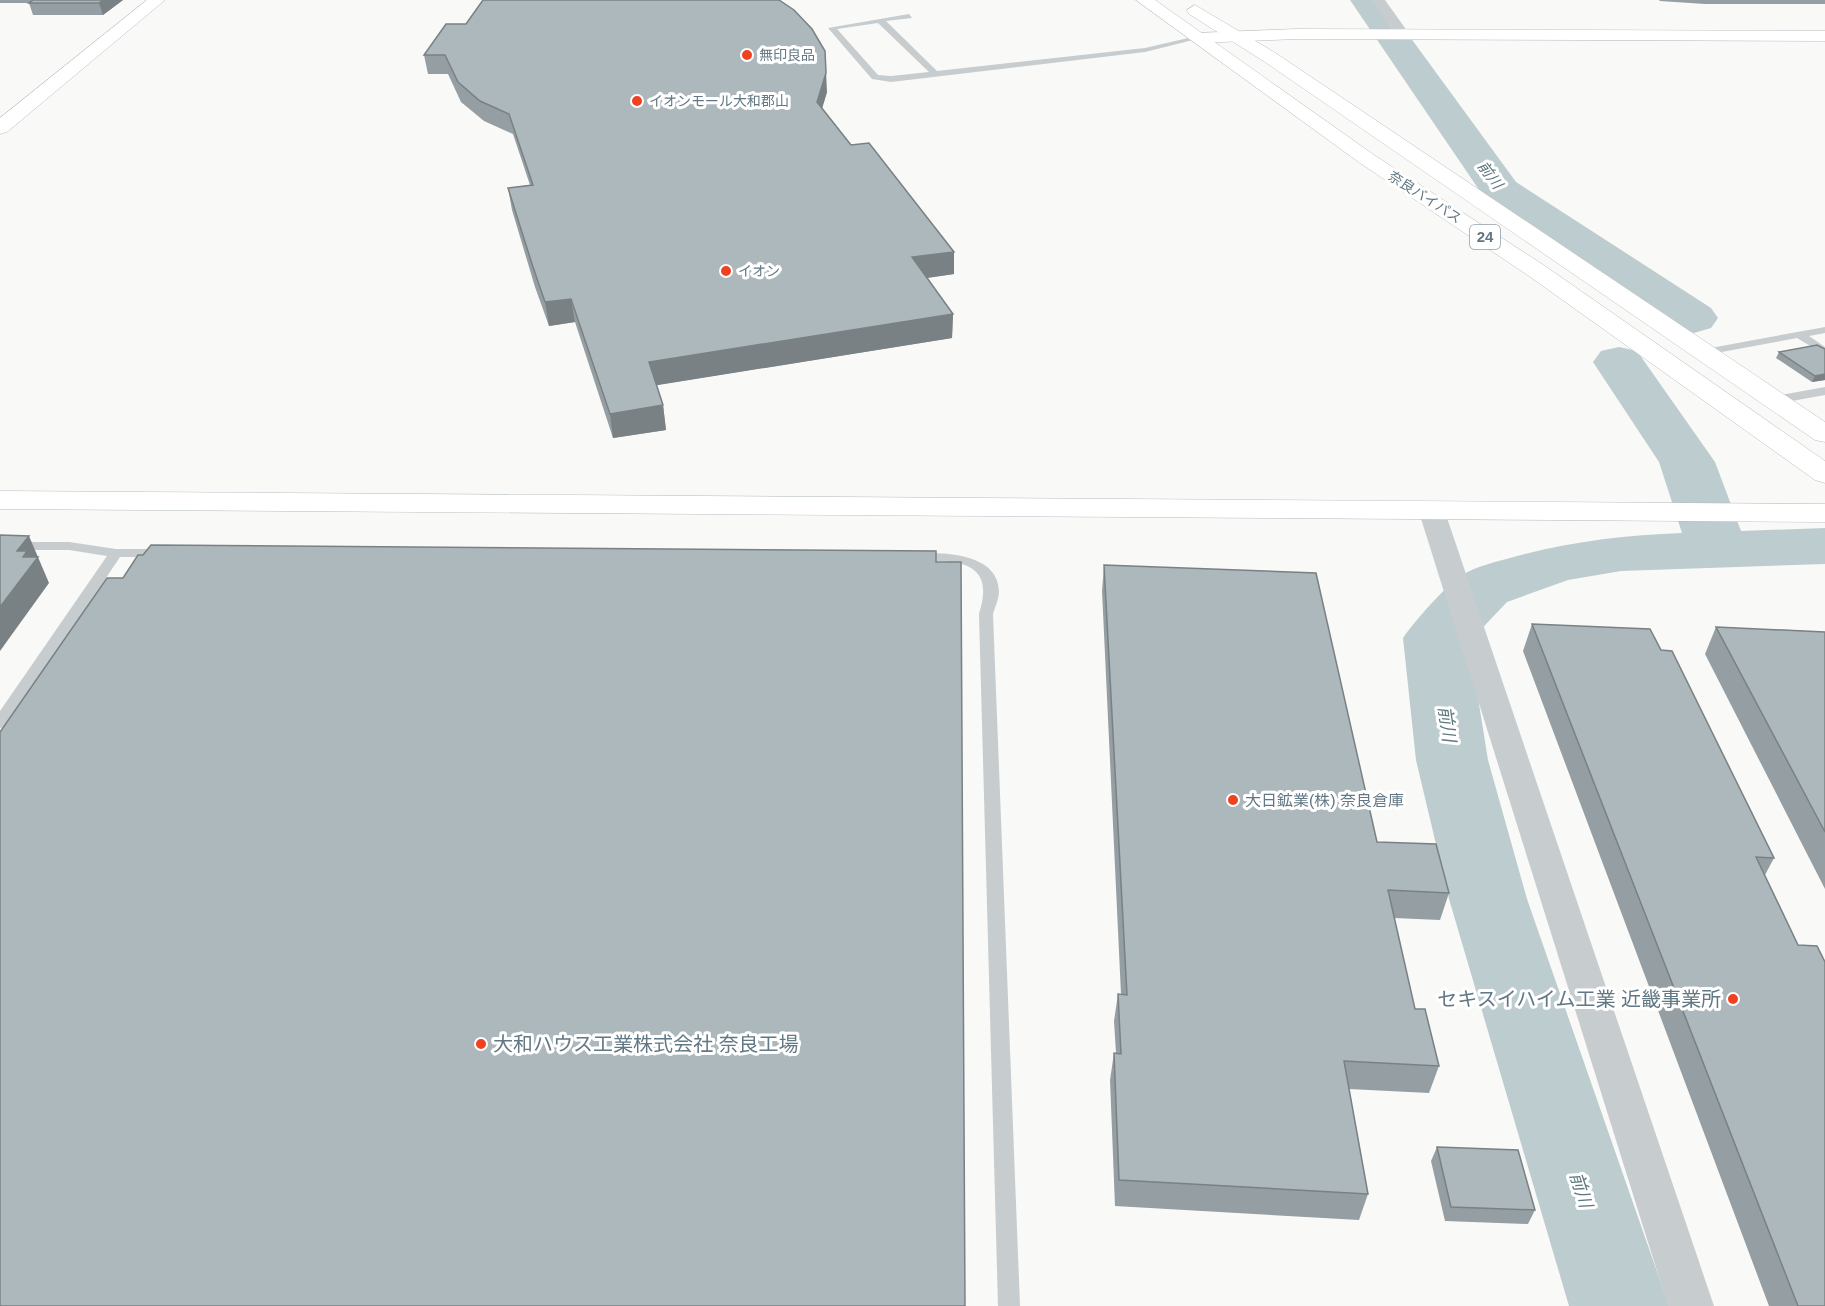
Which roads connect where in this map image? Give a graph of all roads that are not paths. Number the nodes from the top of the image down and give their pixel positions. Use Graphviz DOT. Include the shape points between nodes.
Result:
graph roads {
  1 [pos="157,0"];
  2 [pos="1144,0"];
  3 [pos="1182,0"];
  4 [pos="1378,0"];
  5 [pos="909,16"];
  6 [pos="880,20"];
  7 [pos="1231,35"];
  8 [pos="1402,35"];
  9 [pos="1825,36"];
  10 [pos="1197,38"];
  11 [pos="935,74"];
  12 [pos="0,128"];
  13 [pos="1825,330"];
  14 [pos="1799,334"];
  15 [pos="1705,352"];
  16 [pos="1825,352"];
  17 [pos="1825,391"];
  18 [pos="1775,400"];
  19 [pos="1825,434"];
  20 [pos="1825,474"];
  21 [pos="0,500"];
  22 [pos="1431,510"];
  23 [pos="1825,513"];
  24 [pos="0,546"];
  25 [pos="116,553"];
  26 [pos="187,554"];
  27 [pos="896,560"];
  28 [pos="0,723"];
  29 [pos="1009,1306"];
  30 [pos="1691,1306"];
  1 -- 12 [label="main road"];
  2 -- 10 [label="main road, 奈良バイパス / 24"];
  3 -- 7 [label="main road, 奈良バイパス / 24"];
  4 -- 8 [label="street"];
  5 -- 6 [label="lane"];
  6 -- 11 [label="lane"];
  6 -- 11 [label="lane" via="839,25 832,30 875,77"];
  7 -- 8 [label="main road"];
  7 -- 10 [label="main road"];
  7 -- 15 [label="main road, 奈良バイパス / 24" via="1271,58"];
  8 -- 9 [label="main road"];
  10 -- 11 [label="lane" via="1145,50"];
  10 -- 20 [label="main road, 奈良バイパス / 24"];
  13 -- 14 [label="lane"];
  14 -- 15 [label="lane"];
  14 -- 16 [label="lane"];
  15 -- 18 [label="main road, 奈良バイパス / 24"];
  17 -- 18 [label="lane"];
  18 -- 19 [label="main road, 奈良バイパス / 24"];
  21 -- 22 [label="main road"];
  22 -- 23 [label="main road"];
  22 -- 30 [label="street"];
  24 -- 25 [label="lane" via="69,546"];
  25 -- 26 [label="lane"];
  25 -- 28 [label="lane"];
  27 -- 29 [label="lane" via="944,555 958,558 980,570 991,584 986,614"];
}
